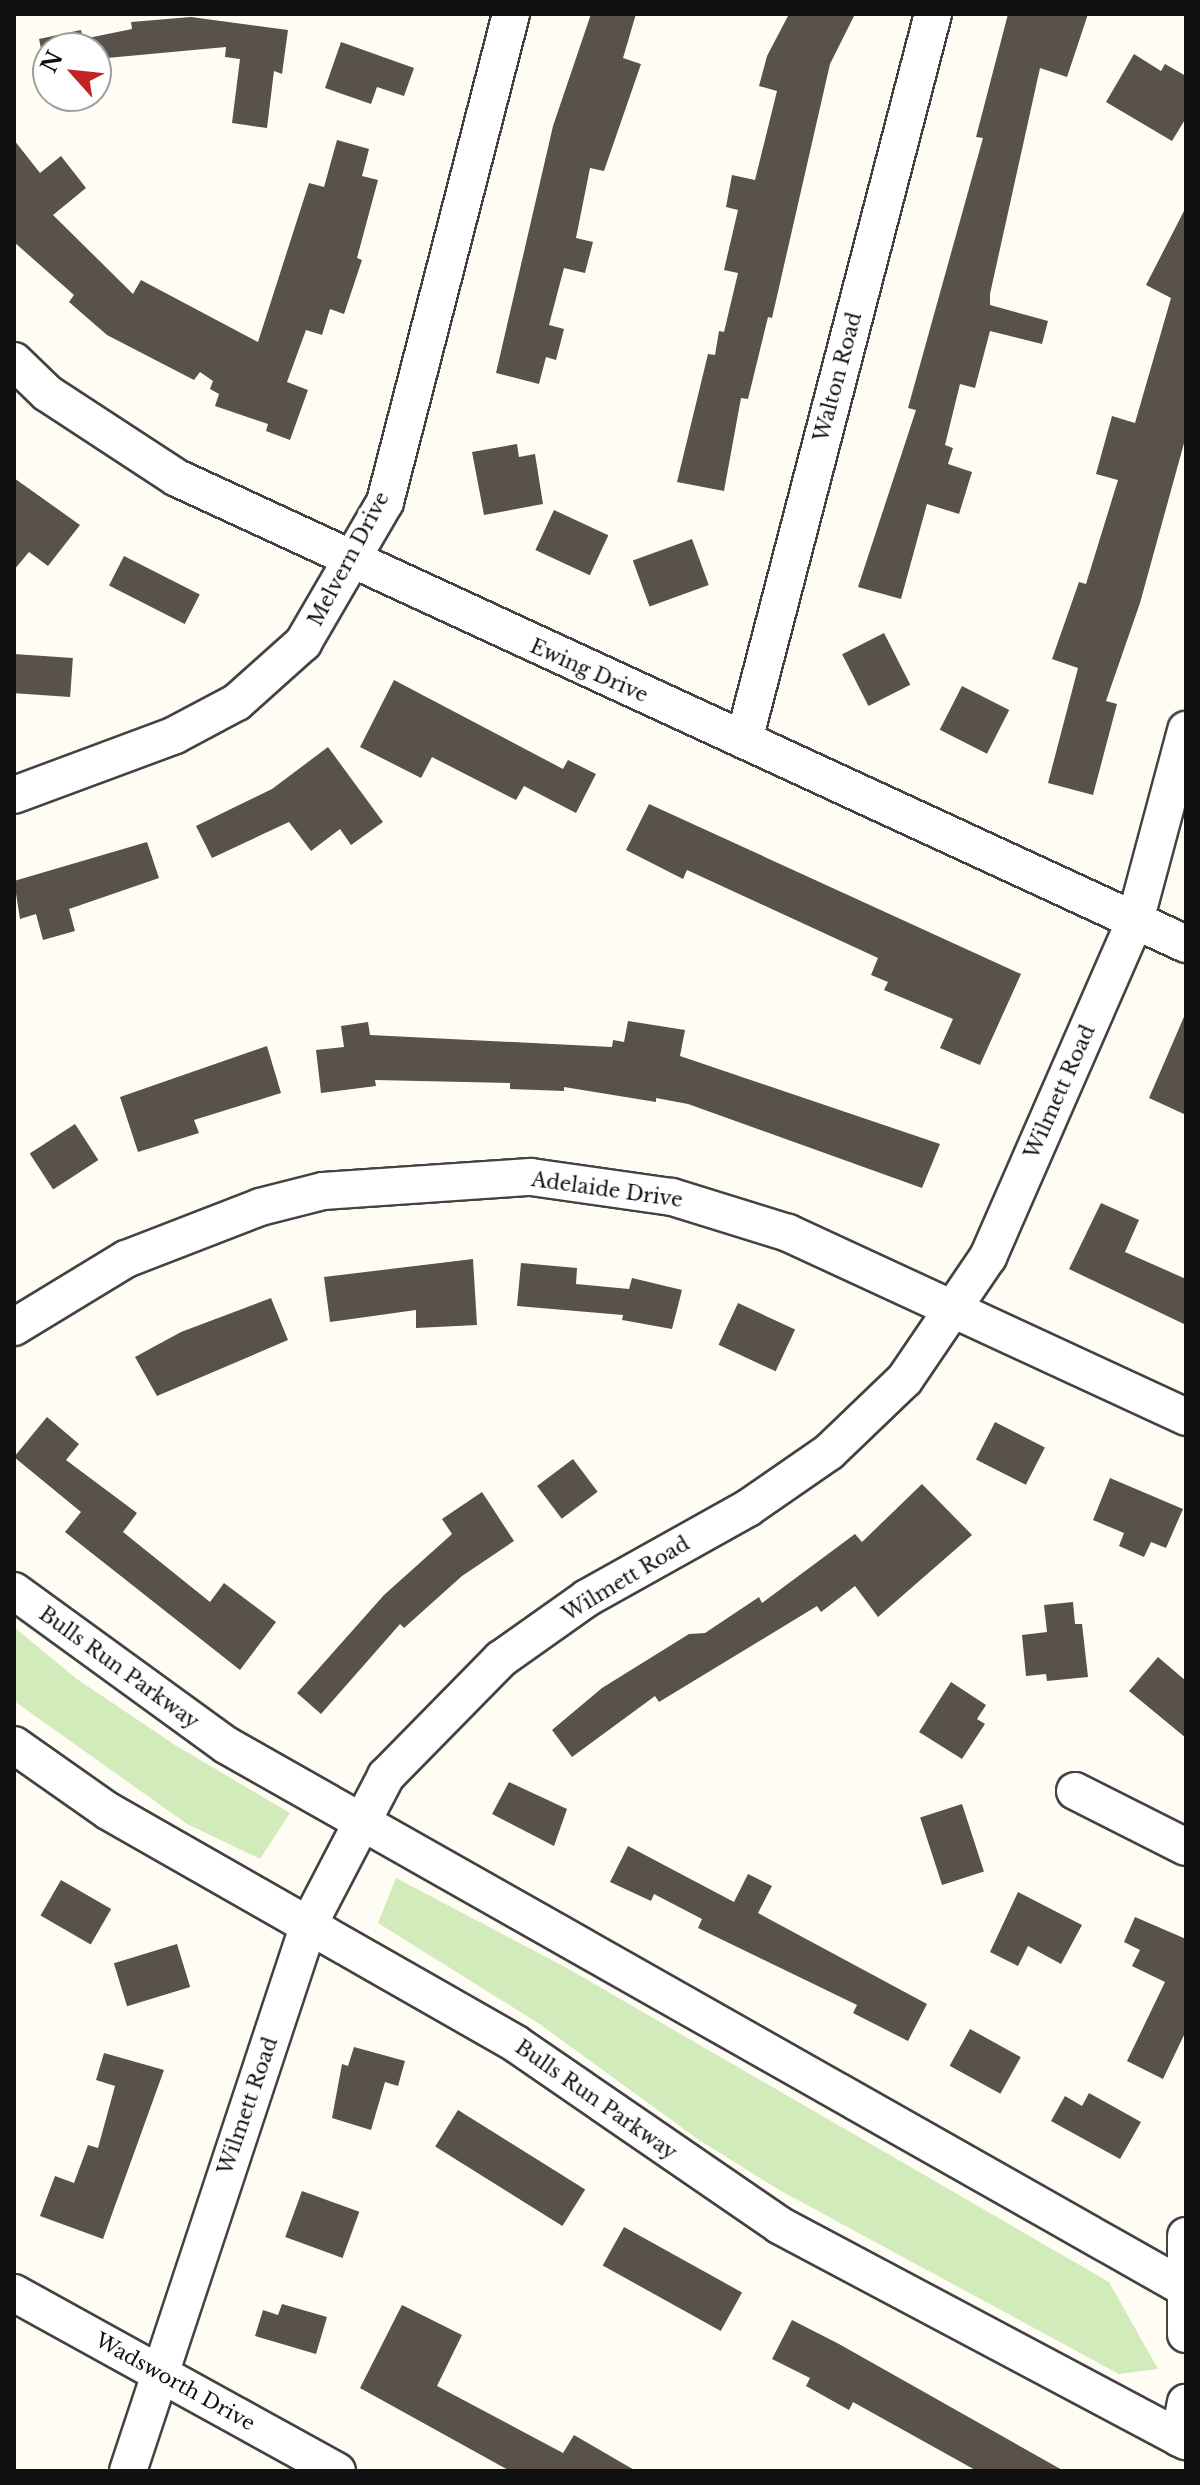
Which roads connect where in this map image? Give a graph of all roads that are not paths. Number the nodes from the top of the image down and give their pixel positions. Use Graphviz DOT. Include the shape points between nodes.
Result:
graph roads {
  1 [pos="511,14"];
  2 [pos="933,14"];
  3 [pos="14,361"];
  4 [pos="351,563"];
  5 [pos="1186,730"];
  6 [pos="744,740"];
  7 [pos="14,795"];
  8 [pos="1135,921"];
  9 [pos="1186,944"];
  10 [pos="954,1311"];
  11 [pos="14,1327"];
  12 [pos="1186,1417"];
  13 [pos="14,1591"];
  14 [pos="14,1745"];
  15 [pos="1075,1791"];
  16 [pos="363,1821"];
  17 [pos="1186,1847"];
  18 [pos="309,1924"];
  19 [pos="1186,2236"];
  20 [pos="1185,2288"];
  21 [pos="14,2293"];
  22 [pos="1186,2334"];
  23 [pos="158,2373"];
  24 [pos="1186,2403"];
  25 [pos="1183,2440"];
  26 [pos="128,2471"];
  27 [pos="337,2471"];
  1 -- 4 [label="street, Melvern Drive" via="385,502"];
  2 -- 6 [label="street, Walton Road"];
  3 -- 4 [label="street, Ewing Drive" via="47,393 177,478"];
  4 -- 6 [label="street, Ewing Drive"];
  4 -- 7 [label="street, Melvern Drive" via="303,643 237,702 175,735"];
  5 -- 8 [label="street, Wilmett Road"];
  6 -- 8 [label="street, Ewing Drive"];
  8 -- 9 [label="street, Ewing Drive"];
  8 -- 10 [label="street, Wilmett Road" via="988,1257"];
  10 -- 11 [label="street, Adelaide Drive" via="788,1233 744,1219 672,1197 531,1177 323,1191 260,1207 126,1259"];
  10 -- 12 [label="street, Adelaide Drive"];
  10 -- 16 [label="street, Wilmett Road" via="905,1379 829,1452 748,1508 587,1598 501,1659 386,1776"];
  13 -- 16 [label="street, Bulls Run Parkway" via="226,1745"];
  14 -- 18 [label="street, Bulls Run Parkway" via="108,1811"];
  15 -- 17 [label="street"];
  16 -- 18 [label="street, Wilmett Road"];
  16 -- 20 [label="street, Bulls Run Parkway"];
  18 -- 23 [label="street, Wilmett Road"];
  18 -- 25 [label="street, Bulls Run Parkway" via="516,2044 779,2225"];
  19 -- 20 [label="street"];
  20 -- 22 [label="street"];
  21 -- 23 [label="street, Wadsworth Drive"];
  23 -- 26 [label="street, Wilmett Road"];
  23 -- 27 [label="street, Wadsworth Drive"];
  24 -- 25 [label="street"];
}
